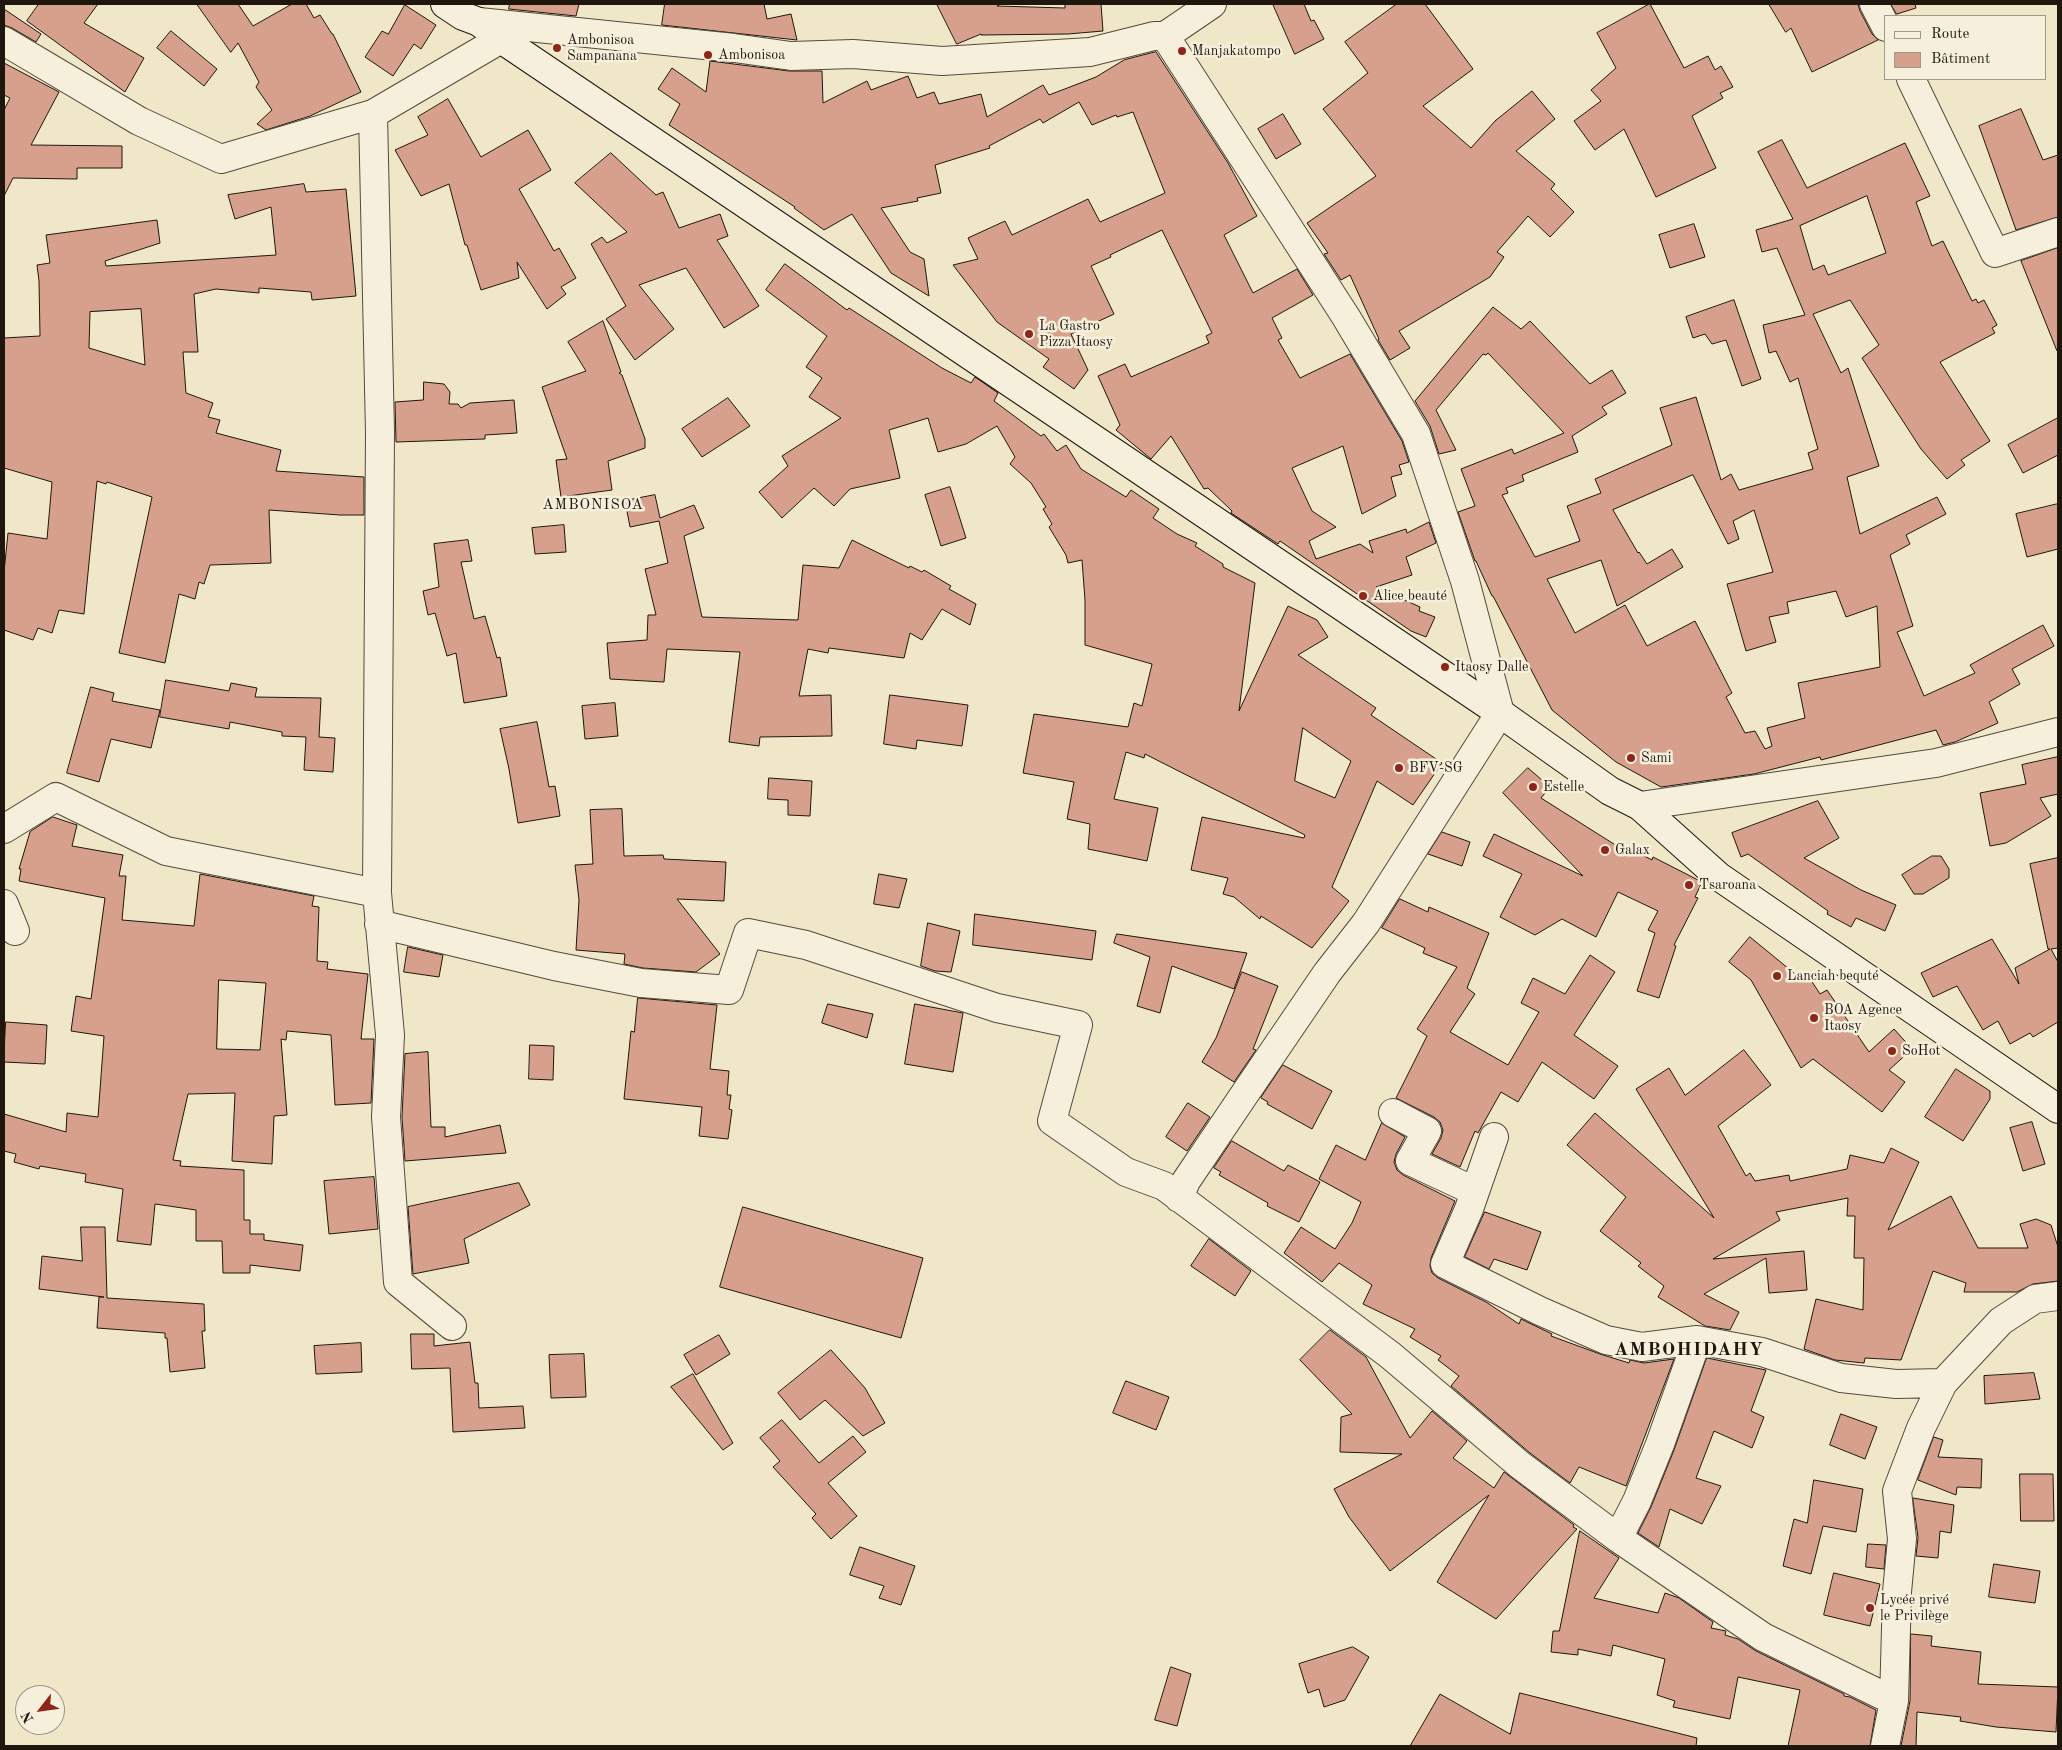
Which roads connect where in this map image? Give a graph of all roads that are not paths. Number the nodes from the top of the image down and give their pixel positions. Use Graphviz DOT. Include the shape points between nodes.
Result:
graph roads {
  1 [pos="445,4"];
  2 [pos="1181,4"];
  3 [pos="1212,4"];
  4 [pos="1874,4"];
  5 [pos="479,22"];
  6 [pos="1884,23"];
  7 [pos="1166,36"];
  8 [pos="500,39"];
  9 [pos="4,41"];
  10 [pos="1911,80"];
  11 [pos="372,114"];
  12 [pos="2058,232"];
  13 [pos="1500,713"];
  14 [pos="2058,732"];
  15 [pos="1640,806"];
  16 [pos="4,829"];
  17 [pos="378,893"];
  18 [pos="4,904"];
  19 [pos="379,924"];
  20 [pos="14,931"];
  21 [pos="2058,1109"];
  22 [pos="1393,1113"];
  23 [pos="1494,1137"];
  24 [pos="1474,1191"];
  25 [pos="1179,1198"];
  26 [pos="2058,1296"];
  27 [pos="452,1326"];
  28 [pos="1697,1340"];
  29 [pos="1943,1383"];
  30 [pos="1618,1538"];
  31 [pos="1894,1701"];
  32 [pos="1885,1746"];
  1 -- 5 [label="street"];
  2 -- 7 [label="street"];
  3 -- 7 [label="street"];
  4 -- 6 [label="street"];
  5 -- 7 [label="street" via="791,56 853,54 942,61 1090,52"];
  5 -- 8 [label="street"];
  7 -- 13 [label="street" via="1346,317 1416,434 1465,581"];
  8 -- 11 [label="street"];
  8 -- 13 [label="street"];
  9 -- 11 [label="street" via="139,121 221,159"];
  10 -- 12 [label="street" via="1995,253"];
  11 -- 17 [label="street" via="380,433"];
  13 -- 15 [label="street" via="1610,791"];
  13 -- 25 [label="street" via="1366,923 1327,973 1246,1092 1186,1181"];
  14 -- 15 [label="street" via="1936,763"];
  15 -- 21 [label="street" via="1718,876"];
  16 -- 17 [label="street" via="56,797 166,851"];
  17 -- 19 [label="street"];
  18 -- 20 [label="street"];
  19 -- 25 [label="street" via="583,972 642,983 729,990 748,933 806,945 997,1008 1078,1025 1052,1121 1126,1172 1164,1186"];
  19 -- 27 [label="street" via="390,1034 386,1118 398,1282"];
  22 -- 24 [label="street" via="1427,1131 1410,1161"];
  23 -- 24 [label="street"];
  24 -- 28 [label="street" via="1445,1264 1606,1340 1642,1347"];
  25 -- 30 [label="street" via="1390,1355 1520,1465"];
  26 -- 29 [label="street" via="2035,1300 2001,1321"];
  28 -- 29 [label="street" via="1762,1352 1841,1378 1896,1384"];
  28 -- 30 [label="street" via="1660,1444"];
  29 -- 31 [label="street" via="1896,1491 1902,1539"];
  30 -- 31 [label="street" via="1763,1637"];
  31 -- 32 [label="street"];
}
